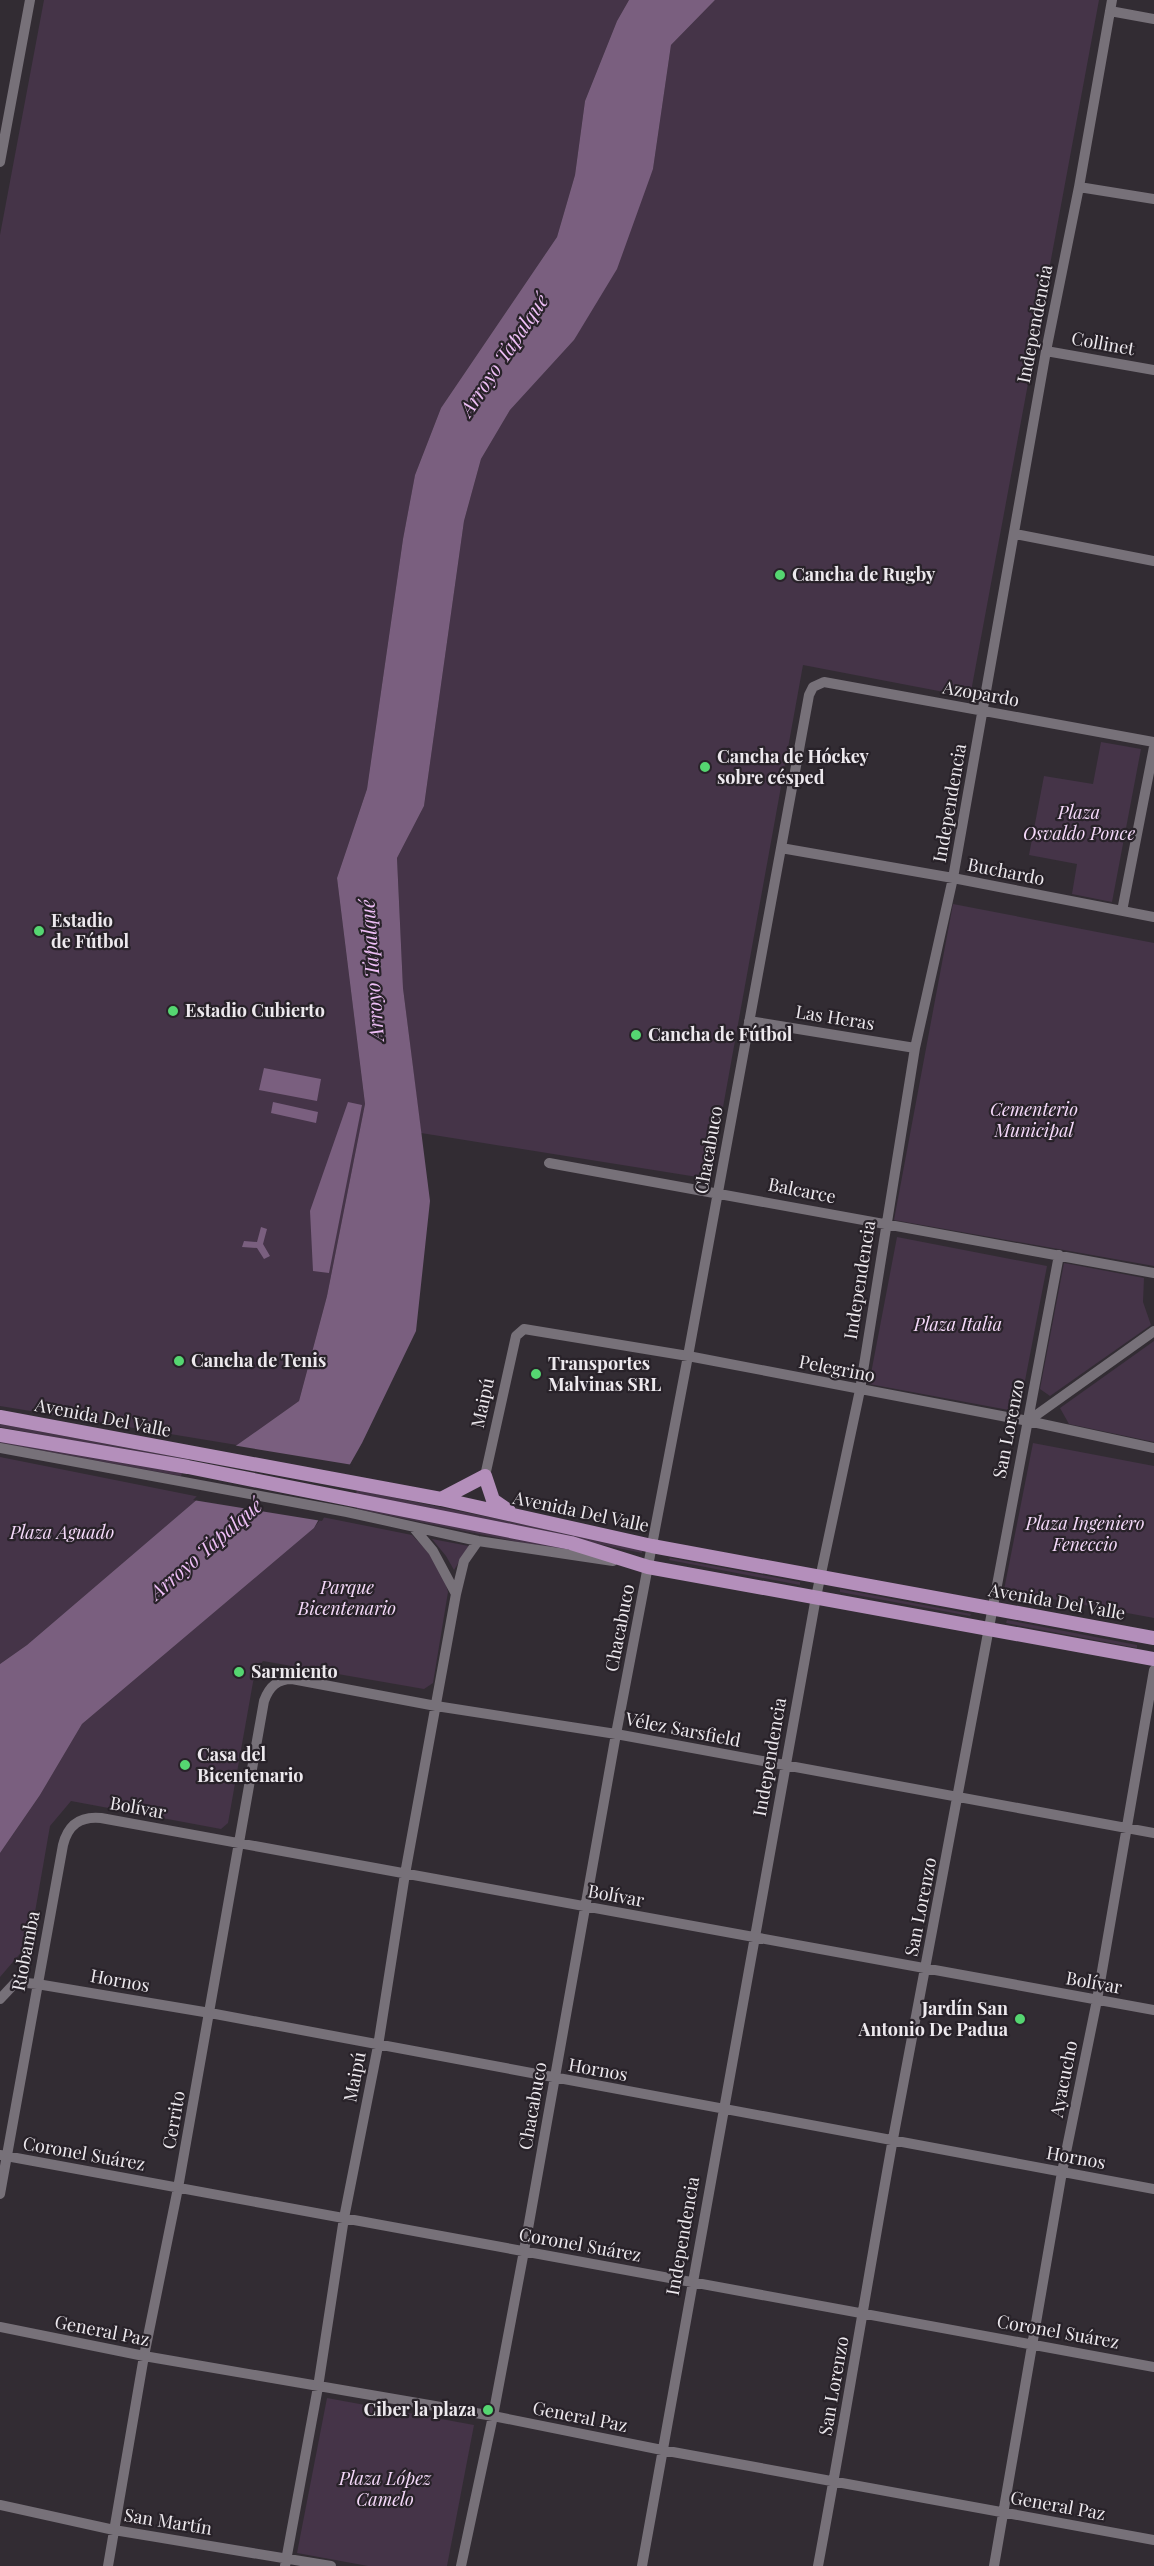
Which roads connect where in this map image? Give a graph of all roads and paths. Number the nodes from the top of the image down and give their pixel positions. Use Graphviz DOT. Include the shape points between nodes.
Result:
graph roads {
  1 [pos="30,0"];
  2 [pos="1111,5"];
  3 [pos="1154,19"];
  4 [pos="0,161"];
  5 [pos="1079,187"];
  6 [pos="1154,199"];
  7 [pos="1046,351"];
  8 [pos="1154,370"];
  9 [pos="1015,534"];
  10 [pos="1154,561"];
  11 [pos="809,695"];
  12 [pos="982,712"];
  13 [pos="1154,742"];
  14 [pos="1154,747"];
  15 [pos="781,848"];
  16 [pos="953,878"];
  17 [pos="1122,911"];
  18 [pos="1154,917"];
  19 [pos="749,1021"];
  20 [pos="915,1048"];
  21 [pos="549,1163"];
  22 [pos="719,1192"];
  23 [pos="885,1224"];
  24 [pos="1059,1255"];
  25 [pos="1154,1273"];
  26 [pos="1154,1331"];
  27 [pos="516,1336"];
  28 [pos="688,1356"];
  29 [pos="860,1390"];
  30 [pos="0,1417"];
  31 [pos="1028,1420"];
  32 [pos="0,1435"];
  33 [pos="0,1448"];
  34 [pos="1154,1448"];
  35 [pos="190,1460"];
  36 [pos="484,1476"];
  37 [pos="441,1499"];
  38 [pos="348,1505"];
  39 [pos="515,1516"];
  40 [pos="413,1527"];
  41 [pos="478,1541"];
  42 [pos="652,1546"];
  43 [pos="648,1567"];
  44 [pos="820,1576"];
  45 [pos="456,1594"];
  46 [pos="816,1597"];
  47 [pos="991,1608"];
  48 [pos="987,1628"];
  49 [pos="1154,1638"];
  50 [pos="1154,1659"];
  51 [pos="1154,1670"];
  52 [pos="276,1683"];
  53 [pos="436,1706"];
  54 [pos="616,1734"];
  55 [pos="786,1766"];
  56 [pos="958,1797"];
  57 [pos="74,1823"];
  58 [pos="1127,1828"];
  59 [pos="1154,1833"];
  60 [pos="240,1844"];
  61 [pos="405,1874"];
  62 [pos="585,1907"];
  63 [pos="754,1938"];
  64 [pos="926,1970"];
  65 [pos="37,1984"];
  66 [pos="0,1999"];
  67 [pos="1097,2000"];
  68 [pos="1154,2010"];
  69 [pos="210,2013"];
  70 [pos="378,2046"];
  71 [pos="554,2079"];
  72 [pos="722,2109"];
  73 [pos="893,2141"];
  74 [pos="4,2156"];
  75 [pos="1062,2172"];
  76 [pos="178,2188"];
  77 [pos="1154,2189"];
  78 [pos="0,2194"];
  79 [pos="344,2218"];
  80 [pos="524,2251"];
  81 [pos="692,2282"];
  82 [pos="863,2313"];
  83 [pos="0,2327"];
  84 [pos="1032,2344"];
  85 [pos="144,2356"];
  86 [pos="1154,2367"];
  87 [pos="318,2387"];
  88 [pos="493,2416"];
  89 [pos="662,2450"];
  90 [pos="834,2482"];
  91 [pos="0,2505"];
  92 [pos="1004,2513"];
  93 [pos="114,2530"];
  94 [pos="1154,2540"];
  95 [pos="285,2562"];
  96 [pos="108,2566"];
  97 [pos="331,2566"];
  98 [pos="461,2566"];
  99 [pos="642,2566"];
  100 [pos="818,2566"];
  101 [pos="994,2566"];
  1 -- 4 [label="street"];
  2 -- 3 [label="street"];
  2 -- 5 [label="street, Independencia"];
  5 -- 6 [label="street"];
  5 -- 7 [label="street, Independencia"];
  7 -- 8 [label="street, Collinet"];
  7 -- 9 [label="street, Independencia"];
  9 -- 10 [label="street"];
  9 -- 12 [label="street, Independencia"];
  11 -- 12 [label="street, Azopardo" via="813,687 824,682"];
  11 -- 15 [label="street, Chacabuco"];
  12 -- 13 [label="street, Azopardo"];
  12 -- 16 [label="street, Independencia"];
  14 -- 17 [label="street"];
  15 -- 16 [label="street, Buchardo"];
  15 -- 19 [label="street, Chacabuco"];
  16 -- 17 [label="street, Buchardo"];
  16 -- 20 [label="street, Independencia"];
  17 -- 18 [label="street, Buchardo"];
  19 -- 20 [label="street, Las Heras"];
  19 -- 22 [label="street, Chacabuco"];
  20 -- 23 [label="street, Independencia"];
  21 -- 22 [label="street, Balcarce"];
  22 -- 23 [label="street, Balcarce"];
  22 -- 28 [label="street, Chacabuco"];
  23 -- 24 [label="street, Balcarce"];
  23 -- 29 [label="street, Independencia"];
  24 -- 25 [label="street, Balcarce"];
  24 -- 31 [label="street, San Lorenzo"];
  26 -- 31 [label="street"];
  27 -- 28 [label="street, Pelegrino" via="524,1329 532,1329"];
  27 -- 36 [label="street, Maipú"];
  28 -- 29 [label="street, Pelegrino"];
  28 -- 42 [label="street, Chacabuco"];
  29 -- 31 [label="street, Pelegrino"];
  29 -- 44 [label="street, Independencia"];
  30 -- 35 [label="main road, Avenida Del Valle"];
  31 -- 34 [label="street, Pelegrino"];
  31 -- 47 [label="street, San Lorenzo"];
  32 -- 35 [label="main road, Avenida Del Valle"];
  33 -- 38 [label="street, Avenida Del Valle" via="186,1482"];
  35 -- 37 [label="main road, Avenida Del Valle" via="354,1482"];
  35 -- 38 [label="main road, Avenida Del Valle"];
  36 -- 37 [label="main road"];
  36 -- 39 [label="main road" via="493,1500"];
  37 -- 39 [label="main road, Avenida Del Valle"];
  38 -- 40 [label="street, Avenida Del Valle"];
  38 -- 43 [label="main road, Avenida Del Valle" via="571,1544"];
  39 -- 42 [label="main road, Avenida Del Valle"];
  40 -- 41 [label="street, Avenida Del Valle"];
  40 -- 45 [label="street" via="433,1551"];
  41 -- 43 [label="street, Avenida Del Valle"];
  41 -- 45 [label="street, Maipú" via="464,1561"];
  42 -- 43 [label="street, Chacabuco"];
  42 -- 44 [label="main road, Avenida Del Valle"];
  43 -- 46 [label="main road, Avenida Del Valle"];
  43 -- 54 [label="street, Chacabuco"];
  44 -- 46 [label="street, Independencia"];
  44 -- 47 [label="main road, Avenida Del Valle"];
  45 -- 53 [label="street, Maipú"];
  46 -- 48 [label="main road, Avenida Del Valle"];
  46 -- 55 [label="street, Independencia"];
  47 -- 48 [label="street, San Lorenzo"];
  47 -- 49 [label="main road, Avenida Del Valle"];
  48 -- 50 [label="main road, Avenida Del Valle"];
  48 -- 56 [label="street, San Lorenzo"];
  51 -- 58 [label="street, Ayacucho"];
  52 -- 53 [label="street, Vélez Sarsfield" via="292,1679"];
  52 -- 60 [label="street, Cerrito" via="264,1701"];
  53 -- 54 [label="street, Vélez Sarsfield"];
  53 -- 61 [label="street, Maipú"];
  54 -- 55 [label="street, Vélez Sarsfield"];
  54 -- 62 [label="street, Chacabuco"];
  55 -- 56 [label="street, Vélez Sarsfield"];
  55 -- 63 [label="street, Independencia"];
  56 -- 58 [label="street, Vélez Sarsfield"];
  56 -- 64 [label="street, San Lorenzo"];
  57 -- 60 [label="street, Bolívar" via="101,1818"];
  57 -- 65 [label="street, Riobamba" via="63,1845"];
  58 -- 59 [label="street, Vélez Sarsfield"];
  58 -- 67 [label="street, Ayacucho"];
  60 -- 61 [label="street, Bolívar"];
  60 -- 69 [label="street, Cerrito"];
  61 -- 62 [label="street, Bolívar"];
  61 -- 70 [label="street, Maipú"];
  62 -- 63 [label="street, Bolívar"];
  62 -- 71 [label="street, Chacabuco"];
  63 -- 64 [label="street, Bolívar"];
  63 -- 72 [label="street, Independencia"];
  64 -- 67 [label="street, Bolívar"];
  64 -- 73 [label="street, San Lorenzo"];
  65 -- 66 [label="street, Hornos" via="16,1982"];
  65 -- 69 [label="street, Hornos"];
  65 -- 74 [label="street, Riobamba"];
  67 -- 68 [label="street, Bolívar"];
  67 -- 75 [label="street, Ayacucho"];
  69 -- 70 [label="street, Hornos"];
  69 -- 76 [label="street, Cerrito"];
  70 -- 71 [label="street, Hornos"];
  70 -- 79 [label="street, Maipú"];
  71 -- 72 [label="street, Hornos"];
  71 -- 80 [label="street, Chacabuco"];
  72 -- 73 [label="street, Hornos"];
  72 -- 81 [label="street, Independencia"];
  73 -- 75 [label="street, Hornos"];
  73 -- 82 [label="street, San Lorenzo"];
  74 -- 76 [label="street, Coronel Suárez"];
  74 -- 78 [label="street, Riobamba"];
  75 -- 77 [label="street, Hornos"];
  75 -- 84 [label="street, Ayacucho"];
  76 -- 79 [label="street, Coronel Suárez"];
  76 -- 85 [label="street, Cerrito"];
  79 -- 80 [label="street, Coronel Suárez"];
  79 -- 87 [label="street, Maipú"];
  80 -- 81 [label="street, Coronel Suárez"];
  80 -- 88 [label="street, Chacabuco"];
  81 -- 82 [label="street, Coronel Suárez"];
  81 -- 89 [label="street, Independencia"];
  82 -- 84 [label="street, Coronel Suárez"];
  82 -- 90 [label="street, San Lorenzo"];
  83 -- 85 [label="street, General Paz"];
  84 -- 86 [label="street, Coronel Suárez"];
  84 -- 92 [label="street, Ayacucho"];
  85 -- 87 [label="street, General Paz"];
  85 -- 93 [label="street, Cerrito"];
  87 -- 88 [label="street, General Paz"];
  87 -- 95 [label="street, Maipú"];
  88 -- 89 [label="street, General Paz"];
  88 -- 98 [label="street, Chacabuco"];
  89 -- 90 [label="street, General Paz"];
  89 -- 99 [label="street, Independencia"];
  90 -- 92 [label="street, General Paz"];
  90 -- 100 [label="street, San Lorenzo"];
  91 -- 93 [label="street, San Martín"];
  92 -- 94 [label="street, General Paz"];
  92 -- 101 [label="street, Ayacucho"];
  93 -- 95 [label="street, San Martín"];
  93 -- 96 [label="street, Cerrito"];
  95 -- 97 [label="street, San Martín"];
}
